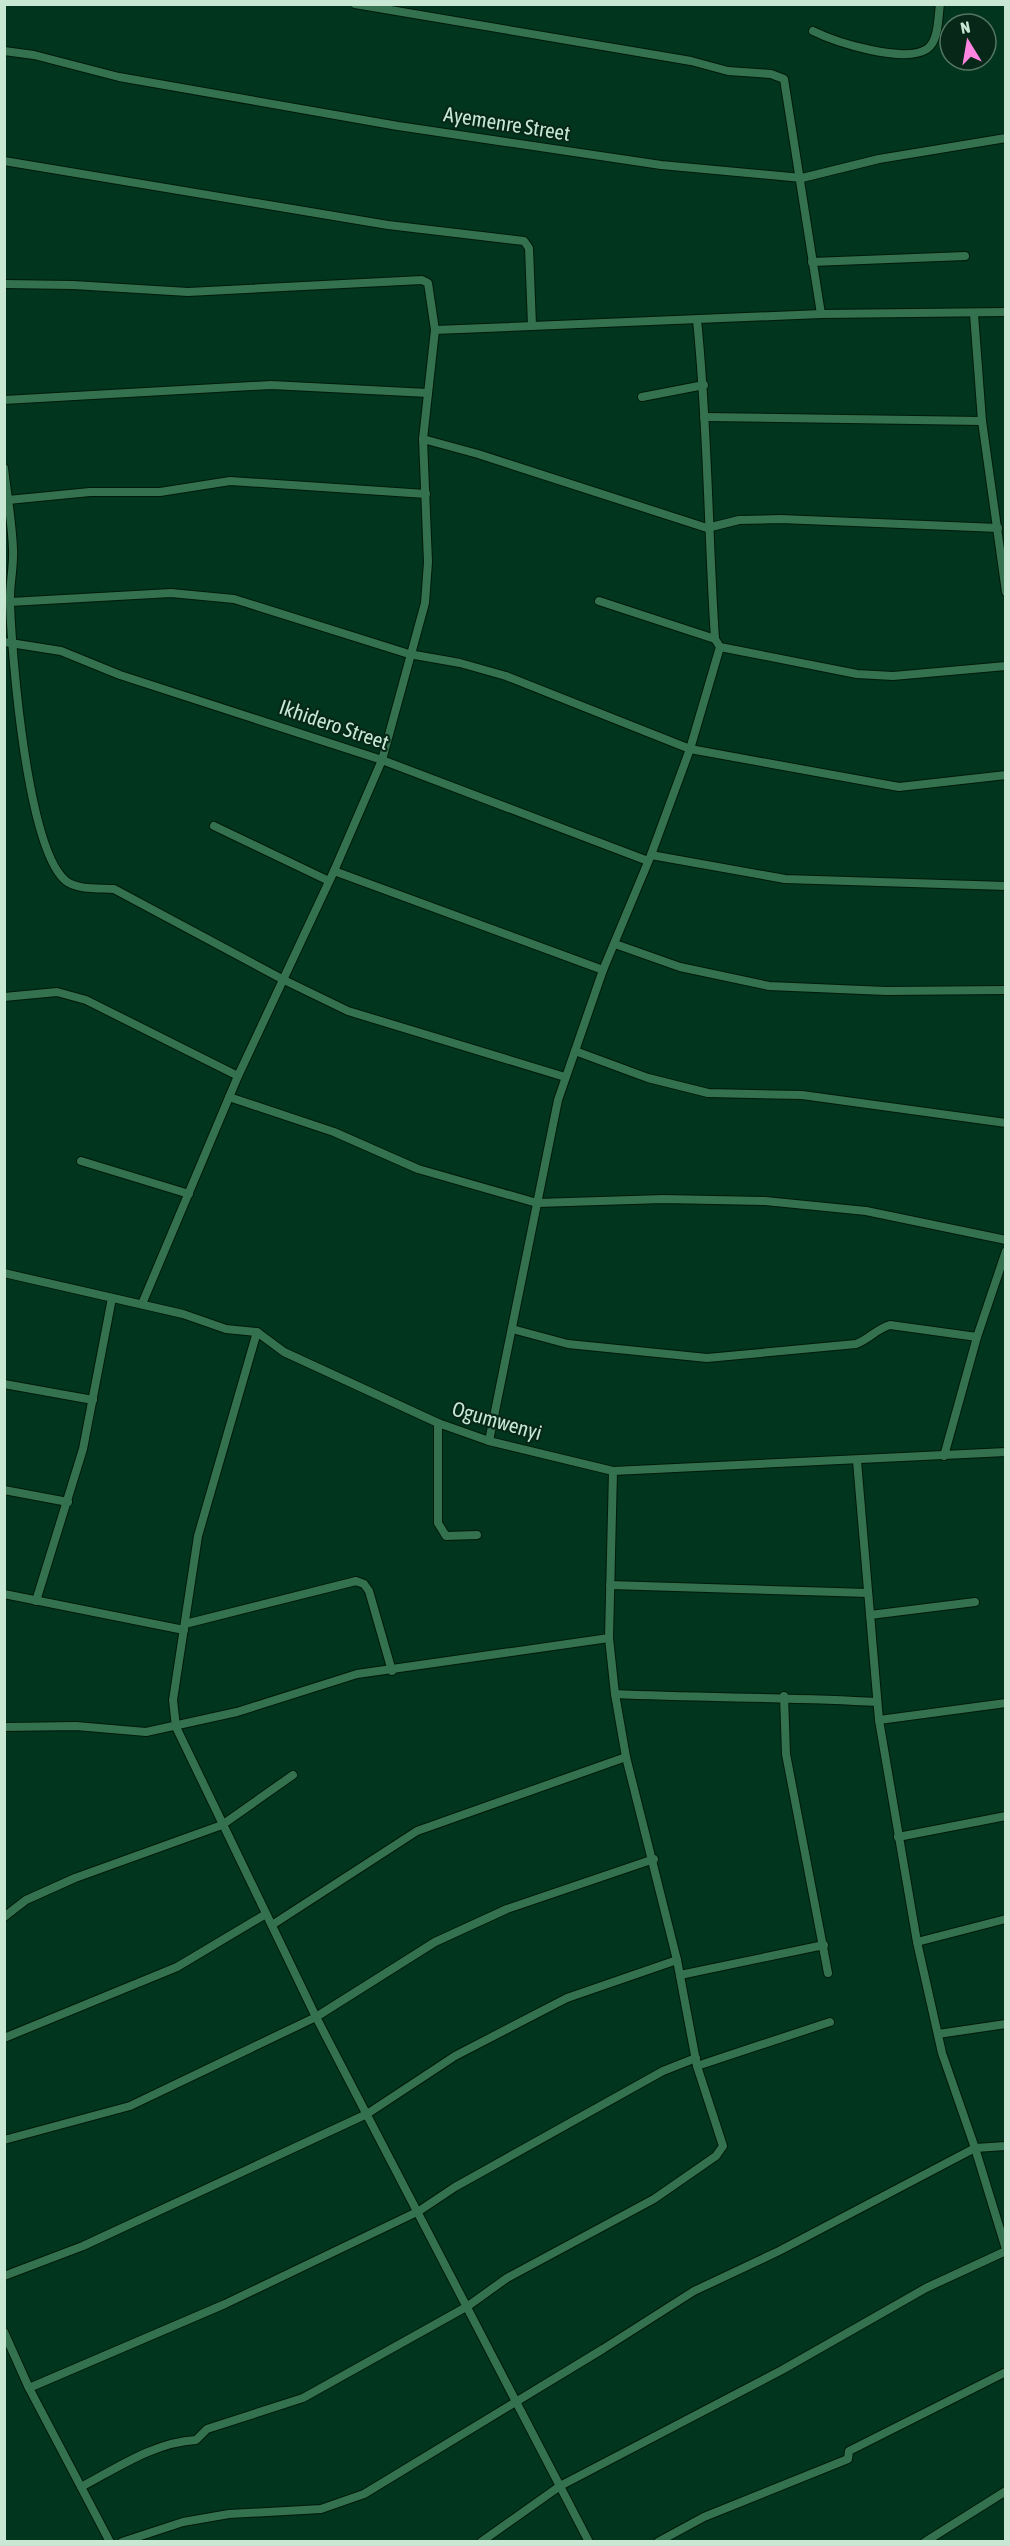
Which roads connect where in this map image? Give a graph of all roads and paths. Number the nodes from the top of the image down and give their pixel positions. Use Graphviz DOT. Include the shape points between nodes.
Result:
graph roads {
  1 [pos="355,4"];
  2 [pos="940,4"];
  3 [pos="813,31"];
  4 [pos="4,51"];
  5 [pos="1005,138"];
  6 [pos="4,161"];
  7 [pos="802,178"];
  8 [pos="965,256"];
  9 [pos="812,262"];
  10 [pos="4,284"];
  11 [pos="1005,312"];
  12 [pos="821,314"];
  13 [pos="974,314"];
  14 [pos="697,320"];
  15 [pos="532,325"];
  16 [pos="435,330"];
  17 [pos="704,385"];
  18 [pos="428,393"];
  19 [pos="642,397"];
  20 [pos="4,400"];
  21 [pos="704,417"];
  22 [pos="982,421"];
  23 [pos="423,439"];
  24 [pos="4,468"];
  25 [pos="426,494"];
  26 [pos="8,500"];
  27 [pos="707,528"];
  28 [pos="998,528"];
  29 [pos="1005,592"];
  30 [pos="599,601"];
  31 [pos="10,602"];
  32 [pos="8,642"];
  33 [pos="717,643"];
  34 [pos="409,654"];
  35 [pos="1005,666"];
  36 [pos="690,749"];
  37 [pos="381,760"];
  38 [pos="1005,775"];
  39 [pos="214,826"];
  40 [pos="649,858"];
  41 [pos="334,871"];
  42 [pos="329,881"];
  43 [pos="1005,886"];
  44 [pos="615,944"];
  45 [pos="603,970"];
  46 [pos="282,979"];
  47 [pos="1005,990"];
  48 [pos="4,997"];
  49 [pos="575,1051"];
  50 [pos="238,1076"];
  51 [pos="565,1077"];
  52 [pos="229,1097"];
  53 [pos="1005,1123"];
  54 [pos="81,1161"];
  55 [pos="189,1194"];
  56 [pos="537,1203"];
  57 [pos="1005,1240"];
  58 [pos="1005,1251"];
  59 [pos="4,1273"];
  60 [pos="112,1298"];
  61 [pos="142,1304"];
  62 [pos="512,1329"];
  63 [pos="257,1332"];
  64 [pos="977,1337"];
  65 [pos="4,1384"];
  66 [pos="93,1400"];
  67 [pos="438,1423"];
  68 [pos="489,1441"];
  69 [pos="1005,1452"];
  70 [pos="944,1456"];
  71 [pos="857,1461"];
  72 [pos="613,1471"];
  73 [pos="4,1490"];
  74 [pos="68,1502"];
  75 [pos="477,1535"];
  76 [pos="610,1585"];
  77 [pos="868,1593"];
  78 [pos="4,1594"];
  79 [pos="36,1601"];
  80 [pos="975,1602"];
  81 [pos="870,1615"];
  82 [pos="184,1627"];
  83 [pos="609,1638"];
  84 [pos="392,1671"];
  85 [pos="615,1694"];
  86 [pos="784,1696"];
  87 [pos="877,1702"];
  88 [pos="1005,1703"];
  89 [pos="879,1720"];
  90 [pos="4,1727"];
  91 [pos="176,1727"];
  92 [pos="626,1756"];
  93 [pos="293,1775"];
  94 [pos="1005,1816"];
  95 [pos="222,1825"];
  96 [pos="898,1837"];
  97 [pos="654,1859"];
  98 [pos="266,1914"];
  99 [pos="4,1917"];
  100 [pos="1005,1919"];
  101 [pos="272,1925"];
  102 [pos="917,1942"];
  103 [pos="824,1945"];
  104 [pos="677,1960"];
  105 [pos="828,1973"];
  106 [pos="680,1975"];
  107 [pos="316,2017"];
  108 [pos="831,2022"];
  109 [pos="1005,2024"];
  110 [pos="938,2034"];
  111 [pos="4,2038"];
  112 [pos="696,2062"];
  113 [pos="368,2114"];
  114 [pos="4,2140"];
  115 [pos="1005,2146"];
  116 [pos="975,2148"];
  117 [pos="419,2211"];
  118 [pos="1005,2250"];
  119 [pos="4,2276"];
  120 [pos="468,2306"];
  121 [pos="4,2332"];
  122 [pos="1005,2372"];
  123 [pos="29,2388"];
  124 [pos="516,2401"];
  125 [pos="560,2486"];
  126 [pos="81,2487"];
  127 [pos="1005,2491"];
  128 [pos="110,2541"];
  129 [pos="122,2541"];
  130 [pos="481,2541"];
  131 [pos="589,2541"];
  132 [pos="658,2541"];
  133 [pos="925,2541"];
  1 -- 7 [label="street" via="778,76 786,83"];
  2 -- 3 [label="street" via="934,40 927,49 913,53 863,50"];
  4 -- 7 [label="street, Ayemenre Street" via="119,77 398,126 661,165"];
  5 -- 7 [label="street, Ayemenre Street" via="879,159"];
  6 -- 15 [label="street" via="388,225 524,241 529,248"];
  7 -- 9 [label="street"];
  8 -- 9 [label="street"];
  9 -- 12 [label="street"];
  10 -- 16 [label="street" via="188,292 422,280 428,283"];
  11 -- 13 [label="street"];
  12 -- 13 [label="street"];
  12 -- 14 [label="street"];
  13 -- 22 [label="street"];
  14 -- 15 [label="street"];
  14 -- 17 [label="street"];
  15 -- 16 [label="street"];
  16 -- 18 [label="street"];
  17 -- 19 [label="street"];
  17 -- 21 [label="street"];
  18 -- 20 [label="street" via="271,385"];
  18 -- 23 [label="street"];
  21 -- 22 [label="street"];
  21 -- 27 [label="street"];
  22 -- 28 [label="street"];
  23 -- 25 [label="street"];
  23 -- 27 [label="street"];
  24 -- 26 [label="street"];
  25 -- 26 [label="street" via="230,481 160,492 90,492"];
  25 -- 34 [label="street" via="429,562 425,603"];
  26 -- 31 [label="street" via="13,550"];
  27 -- 28 [label="street" via="739,520 781,519"];
  27 -- 33 [label="street"];
  28 -- 29 [label="street"];
  30 -- 33 [label="street"];
  31 -- 32 [label="street"];
  31 -- 34 [label="street" via="171,593 234,598"];
  32 -- 37 [label="street, Ikhidero Street" via="61,651 120,675"];
  32 -- 46 [label="street" via="42,841 62,876 68,883 114,889"];
  33 -- 35 [label="street" via="857,674 893,676"];
  33 -- 36 [label="street"];
  34 -- 36 [label="street" via="506,675"];
  34 -- 37 [label="street"];
  36 -- 38 [label="street" via="899,787"];
  36 -- 40 [label="street"];
  37 -- 40 [label="street, Ikhidero Street"];
  37 -- 41 [label="street"];
  39 -- 42 [label="street"];
  40 -- 43 [label="street, Ikhidero Street" via="785,879"];
  40 -- 44 [label="street"];
  41 -- 42 [label="street"];
  41 -- 45 [label="street"];
  42 -- 46 [label="street"];
  44 -- 45 [label="street"];
  44 -- 47 [label="street" via="680,967 769,986 886,991"];
  45 -- 49 [label="street"];
  46 -- 50 [label="street"];
  46 -- 51 [label="street" via="348,1011"];
  48 -- 50 [label="street" via="57,992 86,1000"];
  49 -- 51 [label="street"];
  49 -- 53 [label="street" via="648,1078 708,1093 802,1095"];
  50 -- 52 [label="street"];
  51 -- 56 [label="street"];
  52 -- 55 [label="street"];
  52 -- 56 [label="street" via="334,1132 418,1169"];
  54 -- 55 [label="street"];
  55 -- 61 [label="street"];
  56 -- 57 [label="street" via="765,1201 866,1211"];
  56 -- 62 [label="street"];
  58 -- 64 [label="street"];
  59 -- 60 [label="street"];
  60 -- 61 [label="street"];
  60 -- 66 [label="street"];
  61 -- 63 [label="street" via="226,1329"];
  62 -- 64 [label="street" via="568,1344 707,1358 856,1344 890,1325"];
  62 -- 68 [label="street"];
  63 -- 67 [label="street, Ogumwenyi" via="284,1352"];
  63 -- 82 [label="street" via="198,1536"];
  64 -- 70 [label="street"];
  65 -- 66 [label="street"];
  66 -- 74 [label="street"];
  67 -- 68 [label="street, Ogumwenyi"];
  67 -- 75 [label="street" via="438,1523 446,1536"];
  68 -- 72 [label="street, Ogumwenyi"];
  69 -- 70 [label="street, Ogumwenyi"];
  70 -- 71 [label="street, Ogumwenyi"];
  71 -- 72 [label="street, Ogumwenyi"];
  71 -- 77 [label="street"];
  72 -- 76 [label="street"];
  73 -- 74 [label="street"];
  74 -- 79 [label="street"];
  76 -- 77 [label="street"];
  76 -- 83 [label="street"];
  77 -- 81 [label="street"];
  78 -- 79 [label="street"];
  79 -- 82 [label="street"];
  80 -- 81 [label="street"];
  81 -- 87 [label="street"];
  82 -- 84 [label="street" via="356,1581 369,1592"];
  82 -- 91 [label="street" via="173,1700"];
  83 -- 84 [label="street"];
  83 -- 85 [label="street"];
  84 -- 91 [label="street" via="329,1681 237,1712"];
  85 -- 86 [label="street"];
  85 -- 92 [label="street"];
  86 -- 87 [label="street"];
  86 -- 103 [label="street" via="786,1754"];
  87 -- 89 [label="street"];
  88 -- 89 [label="street"];
  89 -- 96 [label="street"];
  90 -- 91 [label="street" via="76,1726 146,1732"];
  91 -- 95 [label="street"];
  92 -- 97 [label="street"];
  92 -- 101 [label="street" via="417,1831"];
  93 -- 95 [label="street"];
  94 -- 96 [label="street"];
  95 -- 98 [label="street"];
  95 -- 99 [label="street" via="75,1878 26,1900"];
  96 -- 102 [label="street"];
  97 -- 104 [label="street"];
  97 -- 107 [label="street" via="507,1909 435,1942"];
  98 -- 101 [label="street"];
  98 -- 111 [label="street" via="177,1967"];
  100 -- 102 [label="street"];
  101 -- 107 [label="street"];
  102 -- 110 [label="street"];
  103 -- 105 [label="street"];
  103 -- 106 [label="street"];
  104 -- 106 [label="street"];
  104 -- 113 [label="street" via="567,1998 455,2056"];
  106 -- 112 [label="street"];
  107 -- 113 [label="street"];
  107 -- 114 [label="street" via="130,2106"];
  108 -- 112 [label="street"];
  109 -- 110 [label="street"];
  110 -- 116 [label="street"];
  112 -- 117 [label="street" via="663,2071 454,2187"];
  112 -- 120 [label="street" via="723,2146 716,2156 654,2199 507,2278"];
  113 -- 117 [label="street"];
  113 -- 119 [label="street" via="94,2241"];
  115 -- 116 [label="street"];
  116 -- 118 [label="street"];
  116 -- 124 [label="street" via="780,2251 694,2291"];
  117 -- 120 [label="street"];
  117 -- 123 [label="street" via="225,2304"];
  118 -- 125 [label="street" via="926,2288 782,2370"];
  120 -- 124 [label="street"];
  120 -- 126 [label="street" via="303,2398 207,2429 196,2440 177,2441 142,2454"];
  121 -- 123 [label="street"];
  122 -- 132 [label="street" via="849,2451 848,2459 704,2517"];
  123 -- 126 [label="street"];
  124 -- 125 [label="street"];
  124 -- 129 [label="street" via="364,2494 321,2510 229,2514 183,2522"];
  125 -- 130 [label="street"];
  125 -- 131 [label="street"];
  126 -- 128 [label="street"];
  127 -- 133 [label="street"];
}
